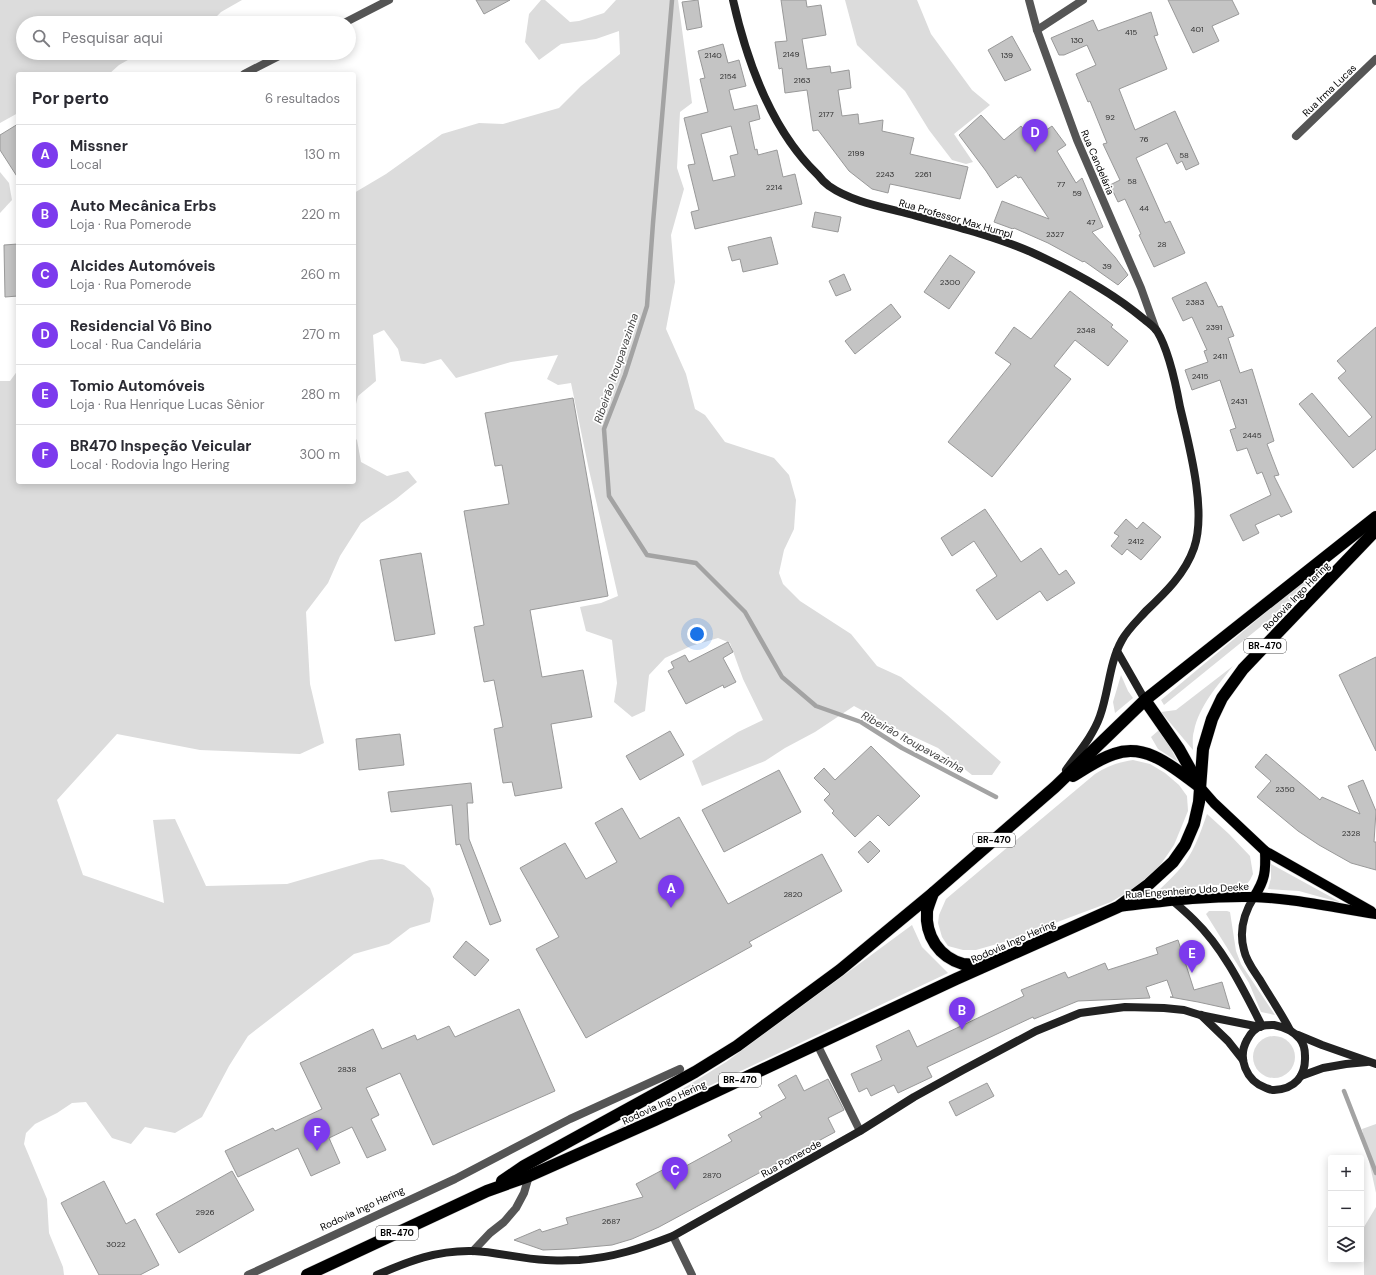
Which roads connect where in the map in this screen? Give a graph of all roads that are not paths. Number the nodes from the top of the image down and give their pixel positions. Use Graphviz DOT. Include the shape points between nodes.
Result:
graph roads {
  1 [pos="389,0"];
  2 [pos="733,0"];
  3 [pos="1029,0"];
  4 [pos="1083,0"];
  5 [pos="356,17"];
  6 [pos="1037,30"];
  7 [pos="1376,59"];
  8 [pos="271,60"];
  9 [pos="248,72"];
  10 [pos="1296,136"];
  11 [pos="1156,330"];
  12 [pos="1376,517"];
  13 [pos="1376,530"];
  14 [pos="1117,651"];
  15 [pos="1145,700"];
  16 [pos="1055,787"];
  17 [pos="1200,787"];
  18 [pos="1265,851"];
  19 [pos="932,893"];
  20 [pos="1254,897"];
  21 [pos="1173,901"];
  22 [pos="1118,907"];
  23 [pos="1376,914"];
  24 [pos="990,964"];
  25 [pos="1200,1015"];
  26 [pos="1261,1026"];
  27 [pos="1293,1032"];
  28 [pos="817,1044"];
  29 [pos="1243,1060"];
  30 [pos="1374,1063"];
  31 [pos="680,1069"];
  32 [pos="1302,1076"];
  33 [pos="860,1131"];
  34 [pos="529,1176"];
  35 [pos="487,1191"];
  36 [pos="673,1236"];
  37 [pos="473,1251"];
  38 [pos="248,1275"];
  39 [pos="307,1275"];
  40 [pos="377,1275"];
  41 [pos="692,1275"];
  1 -- 5 [label="street"];
  2 -- 11 [label="street, Rua Professor Max Humpl" via="752,65 778,123 797,152 828,185 860,201 985,235 1032,253 1096,286 1128,306"];
  3 -- 6 [label="street, Rua Candelária"];
  4 -- 6 [label="street"];
  6 -- 11 [label="street, Rua Candelária" via="1077,140 1141,288"];
  7 -- 10 [label="street, Rua Irma Lucas"];
  8 -- 9 [label="street"];
  11 -- 14 [label="street, Rua Professor Max Humpl" via="1166,351 1175,382 1189,444 1196,482 1198,533 1188,562 1177,579 1136,622"];
  12 -- 15 [label="highway, Rodovia Ingo Hering / BR-470"];
  13 -- 17 [label="highway, Rodovia Ingo Hering / BR-470" via="1243,669 1222,698 1212,719 1203,749"];
  14 -- 15 [label="street"];
  14 -- 16 [label="street, Rua Professor Max Humpl" via="1093,732"];
  15 -- 16 [label="highway, Rodovia Ingo Hering / BR-470"];
  15 -- 17 [label="highway"];
  16 -- 17 [label="highway" via="1093,764 1126,751 1148,753"];
  16 -- 19 [label="highway, Rodovia Ingo Hering / BR-470"];
  17 -- 18 [label="main road, Rua Engenheiro Udo Deeke"];
  17 -- 22 [label="highway, Rodovia Ingo Hering / BR-470" via="1194,824 1185,845 1173,862"];
  18 -- 20 [label="main road" via="1266,868 1261,886"];
  18 -- 23 [label="main road, Rua Engenheiro Udo Deeke"];
  19 -- 24 [label="highway" via="927,911 928,926 932,941 941,953 964,964"];
  19 -- 35 [label="highway, Rodovia Ingo Hering / BR-470" via="840,970 737,1046 695,1072 524,1166"];
  20 -- 21 [label="main road, Rua Engenheiro Udo Deeke"];
  20 -- 23 [label="main road, Rua Engenheiro Udo Deeke"];
  20 -- 27 [label="street" via="1248,906 1243,925 1244,952"];
  21 -- 22 [label="main road, Rua Engenheiro Udo Deeke"];
  21 -- 26 [label="street" via="1194,920 1227,963"];
  22 -- 24 [label="highway, Rodovia Ingo Hering / BR-470"];
  24 -- 28 [label="highway, Rodovia Ingo Hering / BR-470"];
  25 -- 26 [label="street, Rua Pomerode"];
  25 -- 29 [label="street, Rua Pomerode" via="1228,1041"];
  25 -- 33 [label="street, Rua Pomerode" via="1184,1010 1125,1007 1080,1013 1036,1031 976,1062"];
  26 -- 27 [label="street" via="1274,1025"];
  26 -- 29 [label="street" via="1250,1034 1244,1046"];
  27 -- 30 [label="street"];
  27 -- 32 [label="street" via="1305,1049"];
  28 -- 33 [label="street"];
  28 -- 34 [label="highway, Rodovia Ingo Hering / BR-470"];
  29 -- 32 [label="street" via="1251,1078 1260,1086 1272,1090 1294,1084"];
  30 -- 32 [label="street" via="1323,1068"];
  31 -- 38 [label="street, Rodovia Ingo Hering / BR-470" via="570,1119 455,1179"];
  33 -- 36 [label="street, Rua Pomerode"];
  34 -- 35 [label="highway, Rodovia Ingo Hering / BR-470"];
  34 -- 37 [label="street" via="516,1208"];
  35 -- 39 [label="highway, Rodovia Ingo Hering / BR-470"];
  36 -- 37 [label="street, Rua Pomerode" via="615,1256 580,1260 545,1260"];
  36 -- 41 [label="street"];
  37 -- 40 [label="street, Rua Pomerode" via="421,1257"];
}
